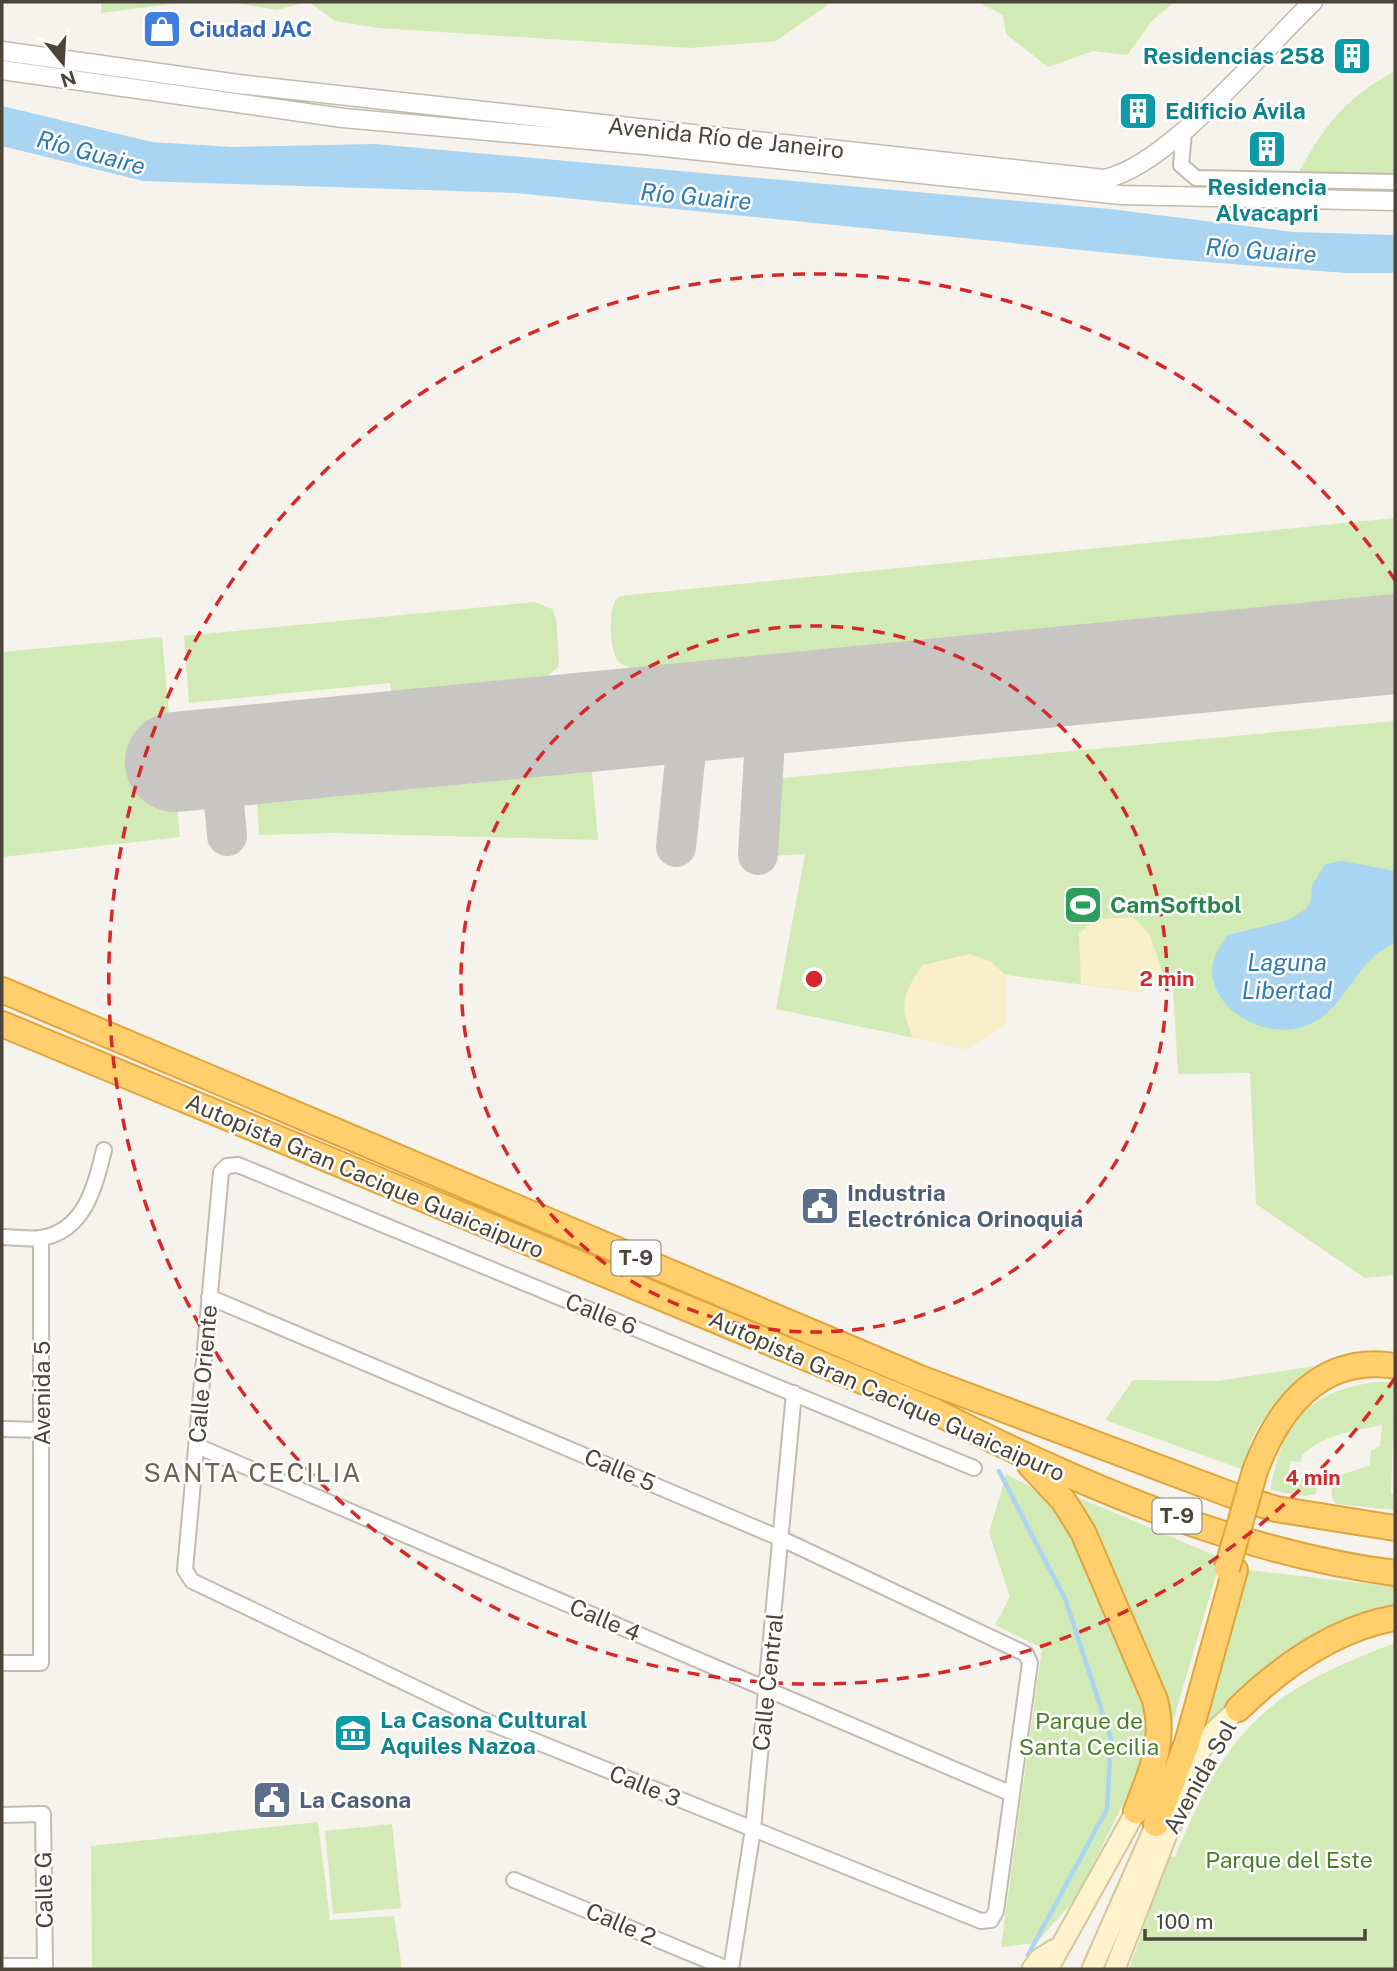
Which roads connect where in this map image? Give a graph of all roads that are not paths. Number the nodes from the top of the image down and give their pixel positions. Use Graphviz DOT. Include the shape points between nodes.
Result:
graph roads {
  1 [pos="1313,2"];
  2 [pos="2,51"];
  3 [pos="2,70"];
  4 [pos="1184,132"];
  5 [pos="1395,182"];
  6 [pos="1391,200"];
  7 [pos="2,990"];
  8 [pos="2,1024"];
  9 [pos="104,1150"];
  10 [pos="227,1166"];
  11 [pos="2,1237"];
  12 [pos="41,1238"];
  13 [pos="209,1297"];
  14 [pos="1395,1366"];
  15 [pos="1395,1373"];
  16 [pos="794,1393"];
  17 [pos="2,1429"];
  18 [pos="43,1430"];
  19 [pos="197,1446"];
  20 [pos="1017,1453"];
  21 [pos="974,1468"];
  22 [pos="1260,1473"];
  23 [pos="1395,1521"];
  24 [pos="1363,1524"];
  25 [pos="1395,1528"];
  26 [pos="782,1539"];
  27 [pos="1395,1573"];
  28 [pos="192,1581"];
  29 [pos="1395,1618"];
  30 [pos="2,1663"];
  31 [pos="767,1689"];
  32 [pos="1238,1709"];
  33 [pos="1012,1794"];
  34 [pos="2,1815"];
  35 [pos="1146,1818"];
  36 [pos="753,1829"];
  37 [pos="514,1880"];
  38 [pos="1059,1946"];
  39 [pos="2,1966"];
  40 [pos="730,1969"];
  41 [pos="1032,1969"];
  42 [pos="1048,1969"];
  43 [pos="1091,1969"];
  44 [pos="1115,1969"];
  1 -- 4 [label="street, Avenida Río de Janeiro"];
  2 -- 4 [label="street, Avenida Río de Janeiro" via="238,85 1104,179 1133,170"];
  3 -- 6 [label="street, Avenida Río de Janeiro" via="330,117 1121,195"];
  4 -- 5 [label="street" via="1181,165 1196,178"];
  7 -- 24 [label="highway, Autopista Gran Cacique Guaicaipuro / T-9" via="920,1377 1237,1497 1276,1509"];
  8 -- 20 [label="highway, Autopista Gran Cacique Guaicaipuro / T-9" via="932,1410"];
  9 -- 12 [label="street" via="86,1210 64,1229"];
  10 -- 13 [label="street, Calle Oriente" via="221,1172"];
  10 -- 16 [label="street, Calle 6" via="237,1165"];
  11 -- 12 [label="street"];
  12 -- 18 [label="street, Avenida 5"];
  13 -- 19 [label="street, Calle Oriente"];
  13 -- 26 [label="street, Calle 5"];
  14 -- 22 [label="highway" via="1352,1367 1306,1390 1274,1425"];
  15 -- 22 [label="highway" via="1352,1375 1307,1398 1276,1438"];
  16 -- 21 [label="street, Calle 6"];
  16 -- 26 [label="street, Calle Central"];
  17 -- 18 [label="street"];
  18 -- 30 [label="street, Avenida 5" via="41,1663"];
  19 -- 28 [label="street, Calle Oriente" via="185,1570"];
  19 -- 31 [label="street, Calle 4"];
  20 -- 27 [label="highway, Autopista Gran Cacique Guaicaipuro / T-9" via="1097,1487 1283,1553"];
  20 -- 35 [label="highway" via="1054,1489 1083,1532 1155,1700 1160,1718 1159,1750"];
  22 -- 35 [label="highway, bridge"];
  23 -- 24 [label="highway"];
  24 -- 25 [label="highway, Autopista Gran Cacique Guaicaipuro / T-9"];
  26 -- 31 [label="street, Calle Central"];
  26 -- 33 [label="street, Calle 5" via="1026,1654 1030,1663"];
  28 -- 36 [label="street, Calle 3" via="484,1720"];
  29 -- 32 [label="highway" via="1359,1628 1314,1649"];
  31 -- 33 [label="street, Calle 4"];
  31 -- 36 [label="street, Calle Central"];
  32 -- 35 [label="main road, Avenida Sol" via="1197,1754 1167,1815"];
  32 -- 44 [label="main road, Avenida Sol" via="1178,1809"];
  33 -- 36 [label="street, Calle 3" via="996,1912 990,1920 981,1921"];
  34 -- 39 [label="street, Calle G" via="43,1814 45,1966"];
  35 -- 38 [label="main road, Avenida Sol"];
  35 -- 43 [label="main road, Avenida Sol"];
  36 -- 40 [label="street, Calle Central"];
  37 -- 40 [label="street, Calle 2"];
  38 -- 41 [label="main road"];
  38 -- 42 [label="main road, Avenida Sol"];
}
